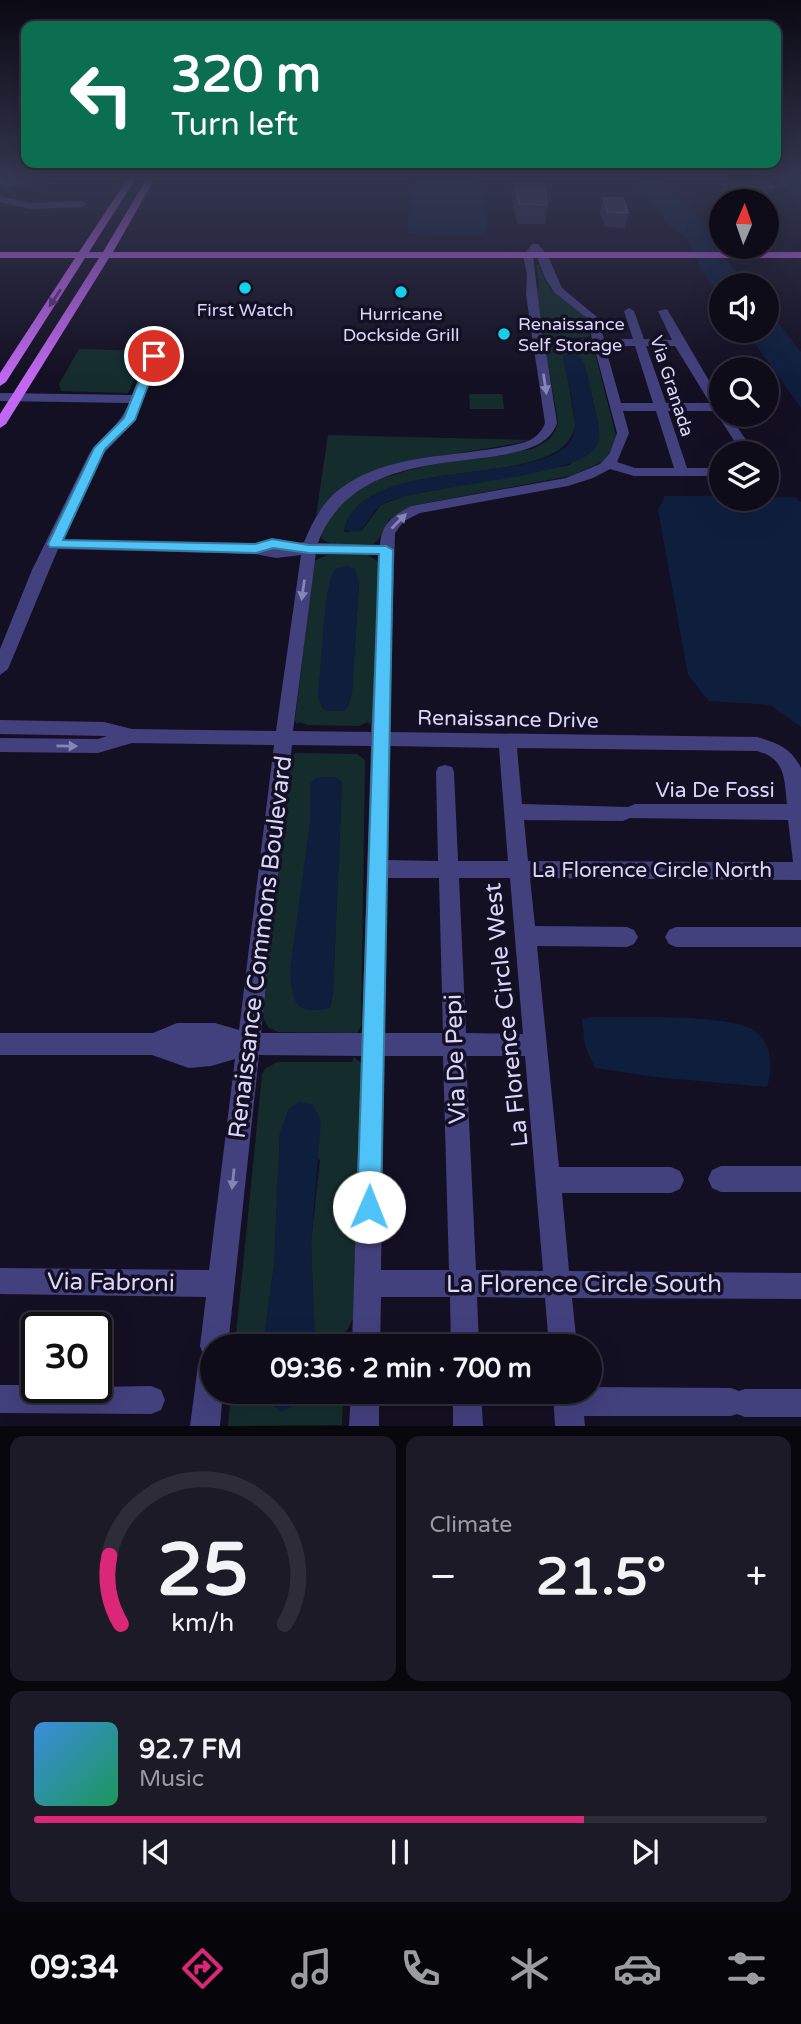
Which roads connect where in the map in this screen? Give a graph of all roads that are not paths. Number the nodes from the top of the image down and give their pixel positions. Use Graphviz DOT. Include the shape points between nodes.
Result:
graph roads {
  1 [pos="0,245"];
  2 [pos="89,246"];
  3 [pos="112,246"];
  4 [pos="779,246"];
  5 [pos="801,246"];
  6 [pos="353,247"];
  7 [pos="709,248"];
  8 [pos="689,251"];
  9 [pos="536,253"];
  10 [pos="0,255"];
  11 [pos="82,256"];
  12 [pos="106,256"];
  13 [pos="801,256"];
  14 [pos="321,257"];
  15 [pos="629,311"];
  16 [pos="663,311"];
  17 [pos="159,342"];
  18 [pos="539,342"];
  19 [pos="598,343"];
  20 [pos="639,343"];
  21 [pos="679,343"];
  22 [pos="0,382"];
  23 [pos="709,392"];
  24 [pos="0,397"];
  25 [pos="10,402"];
  26 [pos="135,403"];
  27 [pos="615,407"];
  28 [pos="660,407"];
  29 [pos="709,410"];
  30 [pos="0,424"];
  31 [pos="609,464"];
  32 [pos="682,472"];
  33 [pos="709,472"];
  34 [pos="54,544"];
  35 [pos="309,549"];
  36 [pos="386,550"];
  37 [pos="0,669"];
  38 [pos="0,727"];
  39 [pos="132,736"];
  40 [pos="284,738"];
  41 [pos="380,741"];
  42 [pos="507,741"];
  43 [pos="0,745"];
  44 [pos="445,772"];
  45 [pos="513,812"];
  46 [pos="796,812"];
  47 [pos="801,859"];
  48 [pos="377,869"];
  49 [pos="449,870"];
  50 [pos="518,870"];
  51 [pos="801,871"];
  52 [pos="525,936"];
  53 [pos="627,937"];
  54 [pos="676,937"];
  55 [pos="801,937"];
  56 [pos="0,1044"];
  57 [pos="248,1044"];
  58 [pos="381,1045"];
  59 [pos="455,1045"];
  60 [pos="537,1045"];
  61 [pos="721,1179"];
  62 [pos="801,1179"];
  63 [pos="549,1180"];
  64 [pos="671,1180"];
  65 [pos="0,1281"];
  66 [pos="367,1283"];
  67 [pos="462,1283"];
  68 [pos="558,1283"];
  69 [pos="221,1284"];
  70 [pos="801,1286"];
  71 [pos="215,1334"];
  72 [pos="366,1334"];
  73 [pos="464,1334"];
  74 [pos="562,1334"];
  75 [pos="0,1399"];
  76 [pos="151,1400"];
  77 [pos="801,1403"];
  78 [pos="208,1404"];
  79 [pos="365,1404"];
  80 [pos="467,1404"];
  81 [pos="568,1406"];
  82 [pos="205,1426"];
  83 [pos="364,1426"];
  84 [pos="468,1426"];
  1 -- 2 [label="main road"];
  2 -- 3 [label="main road"];
  2 -- 11 [label="main road"];
  3 -- 6 [label="main road"];
  3 -- 12 [label="main road"];
  4 -- 5 [label="main road"];
  6 -- 9 [label="main road"];
  6 -- 14 [label="main road"];
  7 -- 8 [label="main road"];
  8 -- 9 [label="main road"];
  8 -- 13 [label="main road"];
  9 -- 14 [label="main road"];
  9 -- 18 [label="street, Renaissance Commons Boulevard"];
  9 -- 19 [label="street" via="554,285 587,311"];
  10 -- 11 [label="main road"];
  11 -- 12 [label="main road"];
  11 -- 22 [label="main road, one-way"];
  12 -- 14 [label="main road"];
  12 -- 25 [label="main road"];
  15 -- 20 [label="street, Via Granada"];
  16 -- 21 [label="street"];
  17 -- 26 [label="street"];
  18 -- 19 [label="street"];
  18 -- 35 [label="street, Renaissance Commons Boulevard, one-way" via="551,423 545,436 524,447 400,468 365,480 328,509"];
  19 -- 20 [label="street"];
  19 -- 27 [label="street"];
  20 -- 21 [label="street"];
  20 -- 28 [label="street, Via Granada"];
  21 -- 23 [label="street"];
  24 -- 25 [label="street"];
  25 -- 26 [label="street"];
  25 -- 30 [label="main road"];
  26 -- 34 [label="street" via="125,426 100,448"];
  27 -- 28 [label="street"];
  27 -- 31 [label="street" via="623,433 620,450"];
  28 -- 29 [label="street"];
  28 -- 32 [label="street, Via Granada"];
  31 -- 32 [label="street" via="634,472"];
  36 -- 31 [label="street, one-way" via="395,523 416,509 568,482"];
  32 -- 33 [label="street"];
  34 -- 35 [label="street" via="256,549 270,554"];
  34 -- 37 [label="street"];
  35 -- 36 [label="street"];
  35 -- 40 [label="street, Renaissance Commons Boulevard, one-way"];
  36 -- 41 [label="street"];
  38 -- 39 [label="street, Renaissance Drive" via="104,729"];
  39 -- 40 [label="street, Renaissance Drive"];
  43 -- 39 [label="street, Renaissance Drive, one-way" via="98,746"];
  40 -- 41 [label="street, Renaissance Drive"];
  40 -- 57 [label="street, Renaissance Commons Boulevard"];
  41 -- 42 [label="street, Renaissance Drive"];
  41 -- 48 [label="street"];
  42 -- 45 [label="street, La Florence Circle West"];
  42 -- 46 [label="street, Renaissance Drive" via="757,744 788,759 794,774"];
  44 -- 49 [label="street, Via De Pepi"];
  45 -- 46 [label="street, Via De Fossi"];
  45 -- 50 [label="street, La Florence Circle West"];
  46 -- 47 [label="street"];
  48 -- 49 [label="street, La Florence Circle North"];
  48 -- 58 [label="street"];
  49 -- 50 [label="street, La Florence Circle North"];
  49 -- 59 [label="street, Via De Pepi"];
  50 -- 51 [label="street, La Florence Circle North"];
  50 -- 52 [label="street, La Florence Circle West"];
  52 -- 53 [label="street"];
  52 -- 60 [label="street, La Florence Circle West"];
  54 -- 55 [label="street"];
  56 -- 57 [label="street" via="153,1044 174,1055 211,1056"];
  57 -- 58 [label="street"];
  57 -- 69 [label="street, Renaissance Commons Boulevard, one-way"];
  58 -- 59 [label="street"];
  58 -- 66 [label="street"];
  59 -- 60 [label="street"];
  59 -- 67 [label="street, Via De Pepi"];
  60 -- 63 [label="street, La Florence Circle West"];
  61 -- 62 [label="street"];
  63 -- 64 [label="street"];
  63 -- 68 [label="street, La Florence Circle West"];
  65 -- 69 [label="street, Via Fabroni"];
  66 -- 67 [label="street, La Florence Circle South"];
  66 -- 72 [label="street"];
  67 -- 68 [label="street, La Florence Circle South"];
  67 -- 73 [label="street, Via De Pepi"];
  68 -- 70 [label="street, La Florence Circle South"];
  68 -- 74 [label="street, La Florence Circle West"];
  69 -- 71 [label="street, Renaissance Commons Boulevard"];
  75 -- 76 [label="street"];
  77 -- 81 [label="street"];
  78 -- 82 [label="street"];
  79 -- 83 [label="street"];
  80 -- 84 [label="street"];
}
